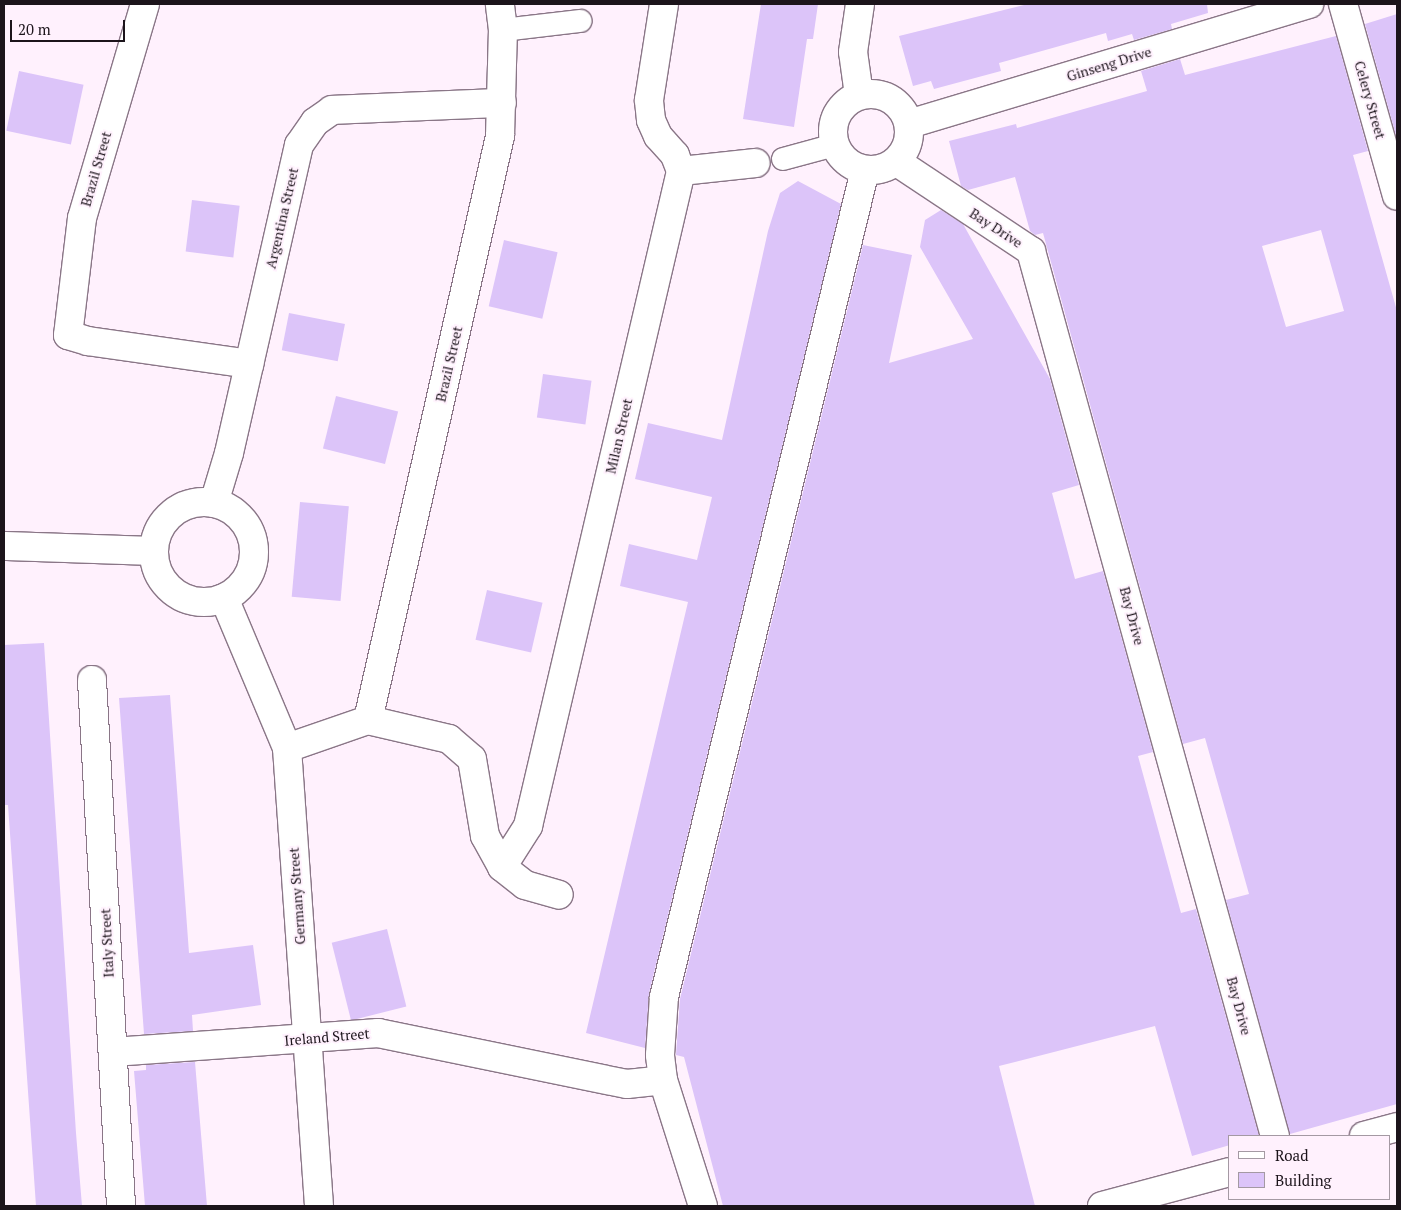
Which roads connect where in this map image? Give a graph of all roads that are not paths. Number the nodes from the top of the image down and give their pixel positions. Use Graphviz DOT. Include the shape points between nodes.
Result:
graph roads {
  1 [pos="145,4"];
  2 [pos="664,4"];
  3 [pos="860,4"];
  4 [pos="1309,4"];
  5 [pos="1343,4"];
  6 [pos="501,17"];
  7 [pos="580,21"];
  8 [pos="860,95"];
  9 [pos="502,103"];
  10 [pos="909,124"];
  11 [pos="835,145"];
  12 [pos="783,158"];
  13 [pos="897,162"];
  14 [pos="756,163"];
  15 [pos="865,170"];
  16 [pos="680,171"];
  17 [pos="1397,196"];
  18 [pos="249,364"];
  19 [pos="214,503"];
  20 [pos="4,546"];
  21 [pos="154,551"];
  22 [pos="224,598"];
  23 [pos="92,680"];
  24 [pos="368,720"];
  25 [pos="287,748"];
  26 [pos="502,867"];
  27 [pos="559,895"];
  28 [pos="306,1039"];
  29 [pos="113,1052"];
  30 [pos="663,1080"];
  31 [pos="1397,1127"];
  32 [pos="1275,1135"];
  33 [pos="1368,1135"];
  34 [pos="1228,1173"];
  35 [pos="121,1206"];
  36 [pos="319,1206"];
  37 [pos="704,1206"];
  38 [pos="1102,1206"];
  1 -- 18 [label="street, Brazil Street" via="82,218 68,335 88,341"];
  2 -- 16 [label="street" via="649,100 651,120 658,136 676,155"];
  3 -- 8 [label="street" via="853,52"];
  4 -- 10 [label="street, Ginseng Drive"];
  5 -- 17 [label="street, Celery Street"];
  6 -- 7 [label="lane"];
  6 -- 9 [label="street, Brazil Street"];
  8 -- 10 [label="street" via="872,93 896,102"];
  8 -- 11 [label="street" via="848,100 837,115 832,133"];
  9 -- 18 [label="street, Argentina Street" via="332,110 315,122 299,145"];
  9 -- 24 [label="street, Brazil Street" via="500,136"];
  10 -- 13 [label="street" via="908,145"];
  11 -- 12 [label="lane"];
  11 -- 15 [label="street" via="847,162"];
  13 -- 15 [label="street" via="887,168"];
  13 -- 32 [label="street, Bay Drive" via="1031,251"];
  14 -- 16 [label="street"];
  15 -- 30 [label="street" via="664,997 660,1055"];
  16 -- 26 [label="street, Milan Street" via="528,826"];
  18 -- 19 [label="street, Argentina Street"];
  19 -- 21 [label="street" via="180,508 167,518 158,533"];
  19 -- 22 [label="street" via="239,516 253,542 251,570 235,592"];
  20 -- 21 [label="street"];
  21 -- 22 [label="street" via="164,582 176,594 208,602"];
  22 -- 25 [label="street, Germany Street"];
  23 -- 29 [label="street, Italy Street"];
  24 -- 25 [label="street"];
  24 -- 26 [label="street" via="450,739 472,759 485,836"];
  25 -- 28 [label="street, Germany Street"];
  26 -- 27 [label="street" via="525,885"];
  28 -- 29 [label="street, Ireland Street"];
  28 -- 30 [label="street, Ireland Street" via="378,1033 627,1084"];
  28 -- 36 [label="street, Germany Street"];
  29 -- 35 [label="street, Italy Street"];
  30 -- 37 [label="street"];
  31 -- 33 [label="street"];
  34 -- 38 [label="street"];
}
